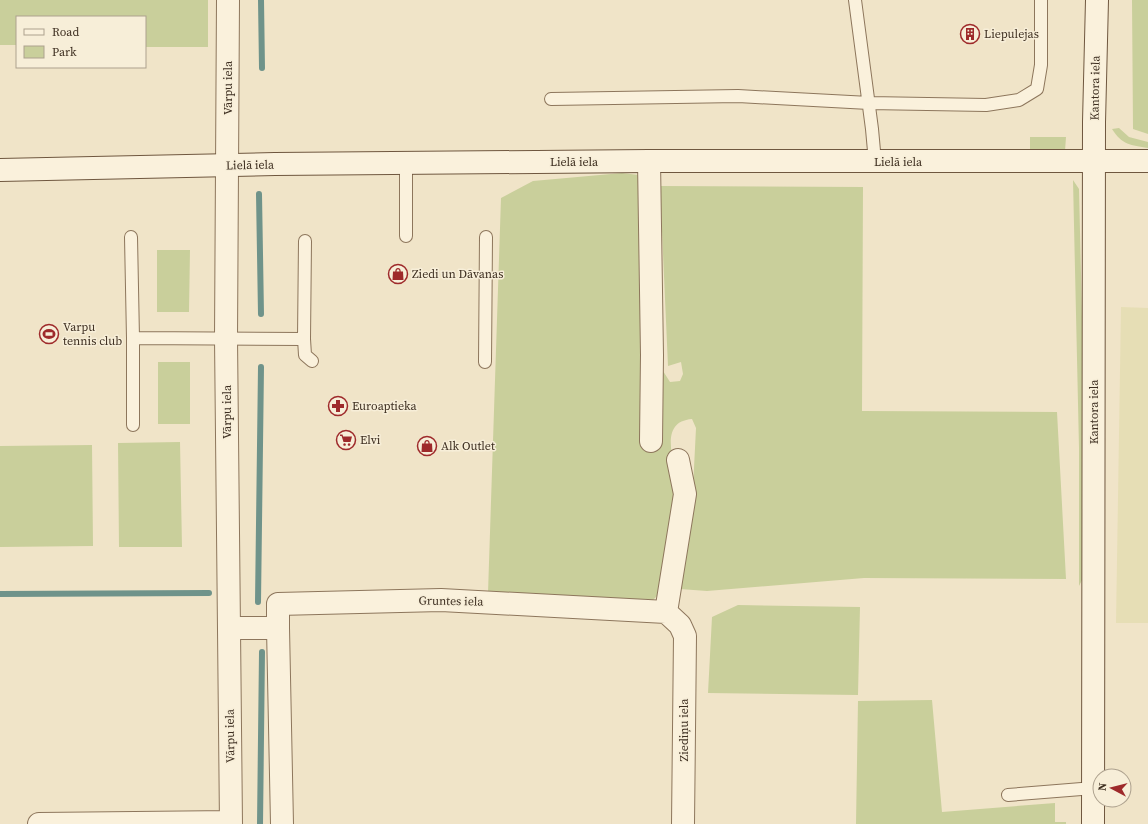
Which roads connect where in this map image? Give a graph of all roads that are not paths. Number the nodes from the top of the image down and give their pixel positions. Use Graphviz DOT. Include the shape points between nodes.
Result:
graph roads {
  1 [pos="228,0"];
  2 [pos="856,0"];
  3 [pos="1041,0"];
  4 [pos="1097,0"];
  5 [pos="551,99"];
  6 [pos="869,104"];
  7 [pos="650,161"];
  8 [pos="1094,161"];
  9 [pos="1148,161"];
  10 [pos="875,162"];
  11 [pos="406,163"];
  12 [pos="228,165"];
  13 [pos="0,170"];
  14 [pos="406,236"];
  15 [pos="131,237"];
  16 [pos="486,237"];
  17 [pos="305,241"];
  18 [pos="132,338"];
  19 [pos="226,338"];
  20 [pos="304,339"];
  21 [pos="312,361"];
  22 [pos="485,362"];
  23 [pos="133,425"];
  24 [pos="651,441"];
  25 [pos="678,460"];
  26 [pos="666,612"];
  27 [pos="229,628"];
  28 [pos="278,628"];
  29 [pos="1094,768"];
  30 [pos="1092,788"];
  31 [pos="1008,795"];
  32 [pos="1093,808"];
  33 [pos="231,823"];
  34 [pos="39,824"];
  35 [pos="282,824"];
  36 [pos="683,824"];
  37 [pos="1093,824"];
  1 -- 12 [label="street, Vārpu iela"];
  2 -- 6 [label="lane"];
  3 -- 6 [label="lane" via="1041,65 1037,89 1020,100 986,104"];
  4 -- 8 [label="street, Kantora iela"];
  5 -- 6 [label="lane" via="738,96"];
  6 -- 10 [label="lane"];
  7 -- 10 [label="street, Lielā iela"];
  7 -- 11 [label="street, Lielā iela"];
  7 -- 24 [label="street"];
  8 -- 9 [label="street, Lielā iela"];
  8 -- 10 [label="street, Lielā iela"];
  8 -- 29 [label="street, Kantora iela"];
  11 -- 12 [label="street, Lielā iela"];
  11 -- 14 [label="lane"];
  12 -- 13 [label="street, Lielā iela"];
  12 -- 19 [label="street, Vārpu iela"];
  15 -- 18 [label="lane"];
  16 -- 22 [label="lane"];
  17 -- 20 [label="lane"];
  18 -- 19 [label="lane"];
  18 -- 23 [label="lane"];
  19 -- 20 [label="lane"];
  19 -- 27 [label="street, Vārpu iela"];
  20 -- 21 [label="lane" via="305,355"];
  25 -- 26 [label="street" via="684,494"];
  26 -- 28 [label="street, Gruntes iela" via="441,600 278,604"];
  26 -- 36 [label="street, Ziediņu iela" via="680,625 684,636"];
  27 -- 28 [label="street"];
  27 -- 33 [label="street, Vārpu iela"];
  28 -- 35 [label="street"];
  30 -- 31 [label="lane"];
  32 -- 37 [label="street, Kantora iela"];
  33 -- 34 [label="street"];
}
